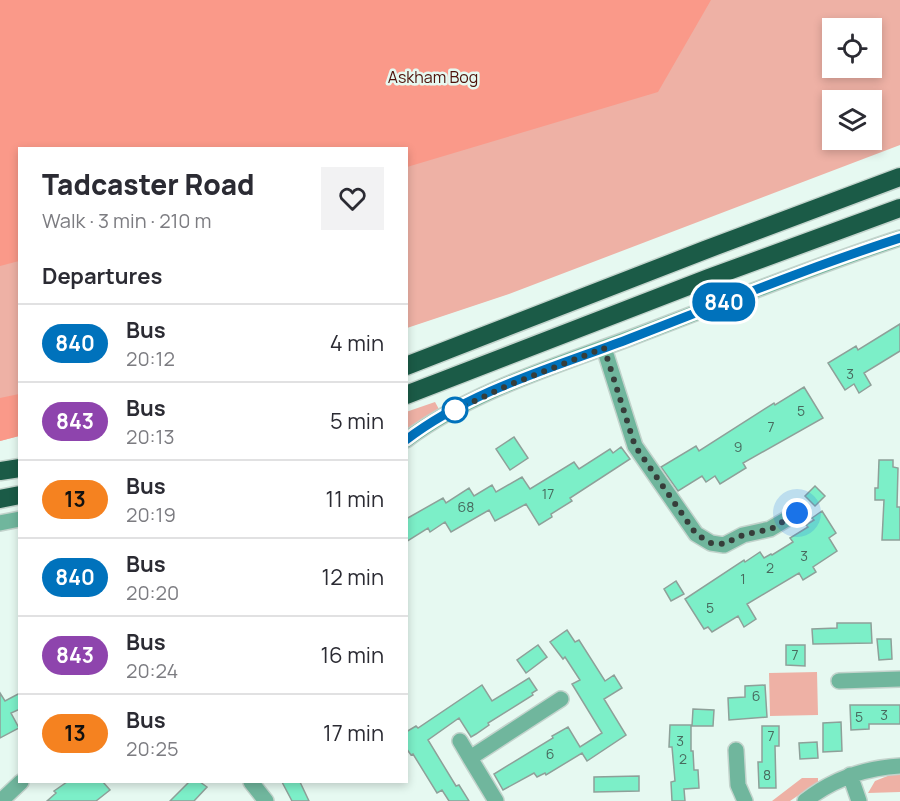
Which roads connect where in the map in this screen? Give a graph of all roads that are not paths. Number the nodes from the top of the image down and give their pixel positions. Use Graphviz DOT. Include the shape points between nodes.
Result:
graph roads {
  1 [pos="900,177"];
  2 [pos="900,208"];
  3 [pos="900,238"];
  4 [pos="604,348"];
  5 [pos="408,365"];
  6 [pos="408,394"];
  7 [pos="408,439"];
  8 [pos="18,468"];
  9 [pos="0,471"];
  10 [pos="18,495"];
  11 [pos="0,499"];
  12 [pos="797,513"];
  13 [pos="18,519"];
  14 [pos="0,523"];
  15 [pos="900,679"];
  16 [pos="839,681"];
  17 [pos="561,699"];
  18 [pos="460,741"];
  19 [pos="736,750"];
  20 [pos="471,758"];
  21 [pos="900,766"];
  22 [pos="850,775"];
  23 [pos="20,783"];
  24 [pos="252,783"];
  25 [pos="1,801"];
  26 [pos="266,801"];
  27 [pos="496,801"];
  28 [pos="745,801"];
  29 [pos="805,801"];
  30 [pos="859,801"];
  1 -- 5 [label="highway"];
  2 -- 6 [label="highway"];
  3 -- 4 [label="street"];
  4 -- 7 [label="street" via="472,401"];
  4 -- 12 [label="street" via="635,446 696,534 711,543 724,544 771,529"];
  8 -- 9 [label="highway"];
  10 -- 11 [label="highway"];
  13 -- 14 [label="street"];
  15 -- 16 [label="street"];
  17 -- 20 [label="street"];
  18 -- 20 [label="street"];
  19 -- 28 [label="street" via="738,785"];
  20 -- 27 [label="street"];
  21 -- 22 [label="street"];
  22 -- 29 [label="street"];
  22 -- 30 [label="street"];
  23 -- 25 [label="street"];
  24 -- 26 [label="street"];
}
